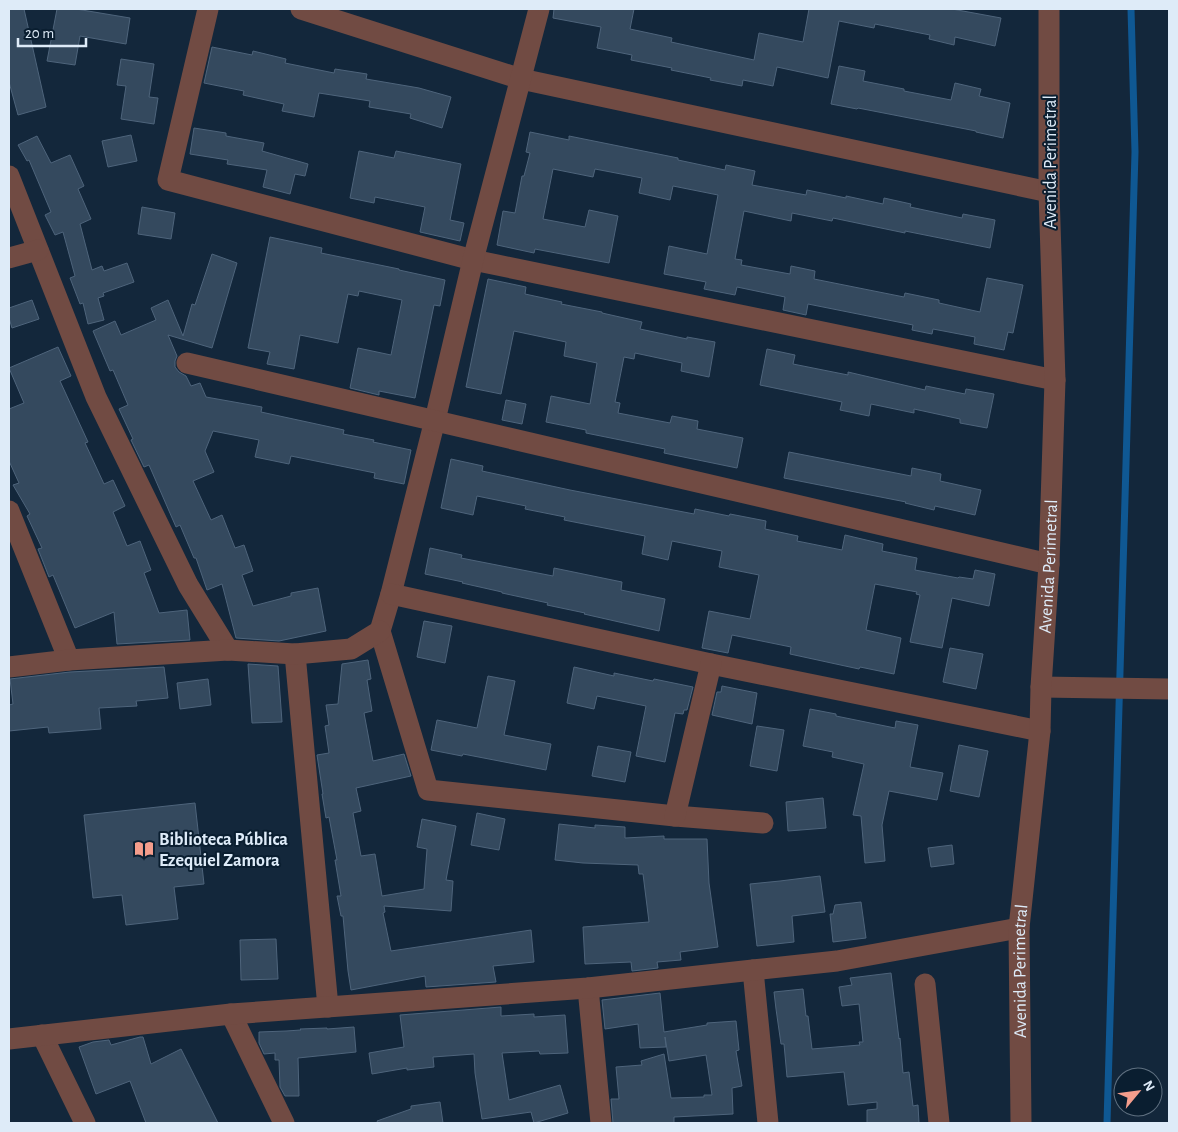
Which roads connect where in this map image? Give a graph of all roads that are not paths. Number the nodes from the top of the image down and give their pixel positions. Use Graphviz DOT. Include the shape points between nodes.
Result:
graph roads {
  1 [pos="208,9"];
  2 [pos="301,9"];
  3 [pos="539,9"];
  4 [pos="1049,9"];
  5 [pos="521,79"];
  6 [pos="9,176"];
  7 [pos="1049,192"];
  8 [pos="38,250"];
  9 [pos="9,258"];
  10 [pos="473,260"];
  11 [pos="187,363"];
  12 [pos="1054,380"];
  13 [pos="435,420"];
  14 [pos="9,511"];
  15 [pos="1049,564"];
  16 [pos="391,594"];
  17 [pos="380,631"];
  18 [pos="228,650"];
  19 [pos="295,654"];
  20 [pos="69,660"];
  21 [pos="711,664"];
  22 [pos="9,667"];
  23 [pos="1041,686"];
  24 [pos="1159,689"];
  25 [pos="1040,731"];
  26 [pos="675,816"];
  27 [pos="763,822"];
  28 [pos="1019,928"];
  29 [pos="753,970"];
  30 [pos="925,984"];
  31 [pos="588,988"];
  32 [pos="328,1007"];
  33 [pos="230,1014"];
  34 [pos="42,1035"];
  35 [pos="9,1039"];
  36 [pos="85,1123"];
  37 [pos="284,1123"];
  38 [pos="601,1123"];
  39 [pos="768,1123"];
  40 [pos="939,1123"];
  41 [pos="1021,1123"];
  1 -- 10 [label="street" via="168,180"];
  2 -- 5 [label="street"];
  3 -- 5 [label="street"];
  4 -- 7 [label="street, Avenida Perimetral"];
  5 -- 7 [label="street"];
  5 -- 10 [label="street"];
  6 -- 8 [label="street"];
  7 -- 12 [label="street, Avenida Perimetral"];
  8 -- 9 [label="street"];
  8 -- 18 [label="street" via="96,397 188,585"];
  10 -- 12 [label="street"];
  10 -- 13 [label="street"];
  11 -- 13 [label="street"];
  12 -- 15 [label="street, Avenida Perimetral"];
  13 -- 15 [label="street"];
  13 -- 16 [label="street"];
  14 -- 20 [label="street"];
  15 -- 23 [label="street, Avenida Perimetral"];
  16 -- 17 [label="street"];
  16 -- 21 [label="street"];
  17 -- 19 [label="street" via="351,649"];
  17 -- 26 [label="street" via="428,790"];
  18 -- 19 [label="street"];
  18 -- 20 [label="street"];
  19 -- 32 [label="street"];
  20 -- 22 [label="street"];
  21 -- 25 [label="street"];
  21 -- 26 [label="street"];
  23 -- 24 [label="street"];
  23 -- 25 [label="street, Avenida Perimetral"];
  25 -- 28 [label="street, Avenida Perimetral"];
  26 -- 27 [label="street"];
  28 -- 29 [label="street" via="837,961"];
  28 -- 41 [label="street, Avenida Perimetral"];
  29 -- 31 [label="street"];
  29 -- 39 [label="street"];
  30 -- 40 [label="street"];
  31 -- 32 [label="street"];
  31 -- 38 [label="street"];
  32 -- 33 [label="street"];
  33 -- 34 [label="street"];
  33 -- 37 [label="street"];
  34 -- 35 [label="street"];
  34 -- 36 [label="street"];
}
